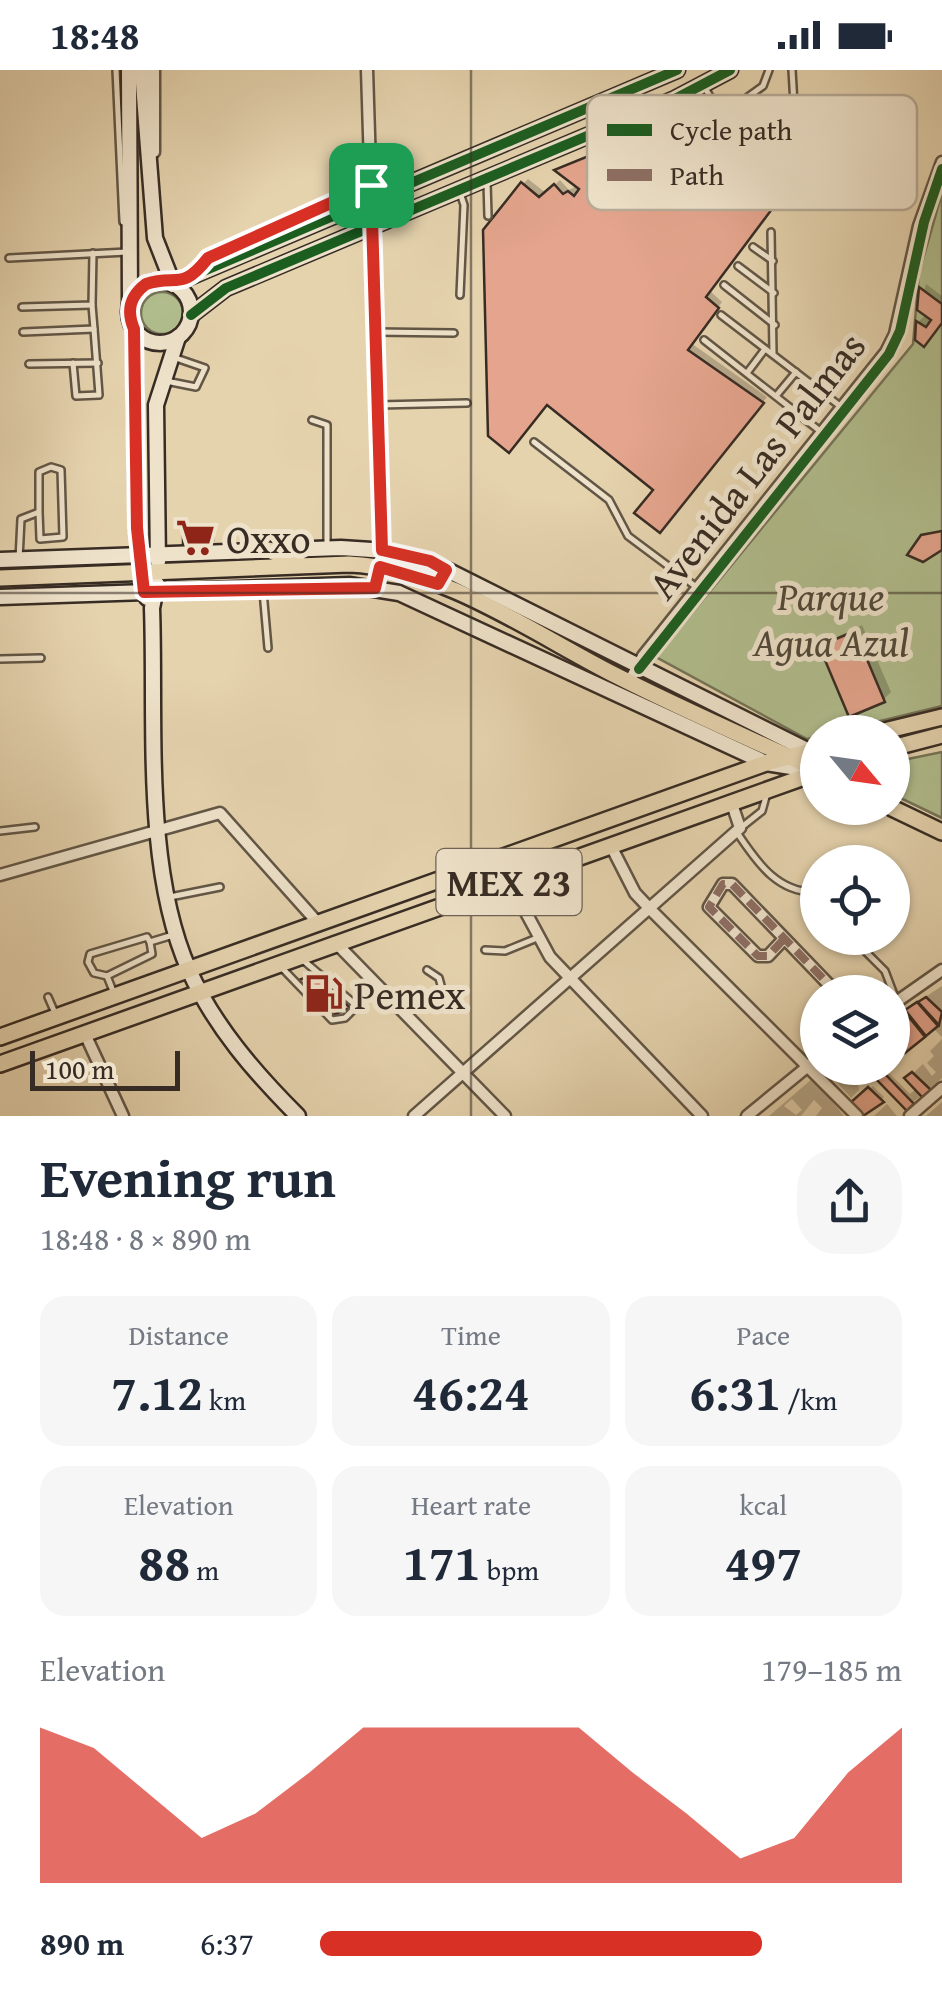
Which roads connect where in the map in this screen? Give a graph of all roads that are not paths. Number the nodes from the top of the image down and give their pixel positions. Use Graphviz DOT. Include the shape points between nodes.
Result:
graph roads {
  1 [pos="116,70"];
  2 [pos="129,70"];
  3 [pos="142,70"];
  4 [pos="154,70"];
  5 [pos="367,70"];
  6 [pos="677,70"];
  7 [pos="730,70"];
  8 [pos="769,70"];
  9 [pos="792,70"];
  10 [pos="704,85"];
  11 [pos="619,95"];
  12 [pos="684,95"];
  13 [pos="709,95"];
  14 [pos="750,95"];
  15 [pos="793,95"];
  16 [pos="587,109"];
  17 [pos="587,136"];
  18 [pos="942,162"];
  19 [pos="486,179"];
  20 [pos="149,182"];
  21 [pos="459,190"];
  22 [pos="371,201"];
  23 [pos="488,216"];
  24 [pos="372,226"];
  25 [pos="772,232"];
  26 [pos="753,248"];
  27 [pos="127,250"];
  28 [pos="93,253"];
  29 [pos="9,258"];
  30 [pos="772,262"];
  31 [pos="162,265"];
  32 [pos="738,266"];
  33 [pos="172,284"];
  34 [pos="724,284"];
  35 [pos="774,294"];
  36 [pos="460,295"];
  37 [pos="130,305"];
  38 [pos="92,306"];
  39 [pos="22,308"];
  40 [pos="191,315"];
  41 [pos="722,315"];
  42 [pos="775,325"];
  43 [pos="94,328"];
  44 [pos="134,329"];
  45 [pos="23,332"];
  46 [pos="375,332"];
  47 [pos="454,333"];
  48 [pos="178,337"];
  49 [pos="704,340"];
  50 [pos="765,349"];
  51 [pos="773,354"];
  52 [pos="170,356"];
  53 [pos="73,363"];
  54 [pos="98,363"];
  55 [pos="30,364"];
  56 [pos="796,372"];
  57 [pos="746,373"];
  58 [pos="162,380"];
  59 [pos="776,396"];
  60 [pos="467,403"];
  61 [pos="378,405"];
  62 [pos="842,408"];
  63 [pos="312,420"];
  64 [pos="822,432"];
  65 [pos="534,442"];
  66 [pos="39,512"];
  67 [pos="269,550"];
  68 [pos="158,554"];
  69 [pos="140,555"];
  70 [pos="381,558"];
  71 [pos="19,559"];
  72 [pos="330,559"];
  73 [pos="0,560"];
  74 [pos="308,566"];
  75 [pos="229,570"];
  76 [pos="199,571"];
  77 [pos="149,574"];
  78 [pos="113,575"];
  79 [pos="442,577"];
  80 [pos="0,578"];
  81 [pos="312,586"];
  82 [pos="336,586"];
  83 [pos="263,588"];
  84 [pos="375,588"];
  85 [pos="697,588"];
  86 [pos="231,589"];
  87 [pos="200,590"];
  88 [pos="150,592"];
  89 [pos="114,593"];
  90 [pos="475,594"];
  91 [pos="0,597"];
  92 [pos="430,607"];
  93 [pos="462,622"];
  94 [pos="268,648"];
  95 [pos="41,658"];
  96 [pos="583,658"];
  97 [pos="0,660"];
  98 [pos="632,674"];
  99 [pos="575,675"];
  100 [pos="942,717"];
  101 [pos="910,725"];
  102 [pos="942,735"];
  103 [pos="800,743"];
  104 [pos="910,743"];
  105 [pos="800,753"];
  106 [pos="787,756"];
  107 [pos="766,762"];
  108 [pos="800,762"];
  109 [pos="800,767"];
  110 [pos="800,778"];
  111 [pos="767,792"];
  112 [pos="732,804"];
  113 [pos="910,817"];
  114 [pos="35,827"];
  115 [pos="738,829"];
  116 [pos="159,830"];
  117 [pos="0,831"];
  118 [pos="942,832"];
  119 [pos="611,846"];
  120 [pos="0,875"];
  121 [pos="509,882"];
  122 [pos="220,886"];
  123 [pos="800,894"];
  124 [pos="167,898"];
  125 [pos="650,910"];
  126 [pos="318,923"];
  127 [pos="176,934"];
  128 [pos="538,938"];
  129 [pos="784,940"];
  130 [pos="150,942"];
  131 [pos="334,942"];
  132 [pos="485,950"];
  133 [pos="869,955"];
  134 [pos="298,956"];
  135 [pos="278,964"];
  136 [pos="189,970"];
  137 [pos="427,970"];
  138 [pos="942,970"];
  139 [pos="819,975"];
  140 [pos="886,975"];
  141 [pos="107,976"];
  142 [pos="570,979"];
  143 [pos="373,983"];
  144 [pos="201,993"];
  145 [pos="910,993"];
  146 [pos="115,996"];
  147 [pos="48,997"];
  148 [pos="357,1006"];
  149 [pos="406,1015"];
  150 [pos="56,1017"];
  151 [pos="86,1034"];
  152 [pos="0,1037"];
  153 [pos="800,1058"];
  154 [pos="0,1064"];
  155 [pos="800,1071"];
  156 [pos="463,1073"];
  157 [pos="827,1085"];
  158 [pos="942,1088"];
  159 [pos="120,1112"];
  160 [pos="107,1116"];
  161 [pos="298,1116"];
  162 [pos="414,1116"];
  163 [pos="504,1116"];
  164 [pos="702,1116"];
  165 [pos="747,1116"];
  166 [pos="857,1116"];
  167 [pos="910,1116"];
  1 -- 27 [label="lane"];
  2 -- 27 [label="main road"];
  3 -- 20 [label="main road"];
  4 -- 20 [label="street"];
  5 -- 22 [label="street"];
  6 -- 11 [label="main road"];
  7 -- 10 [label="main road"];
  8 -- 14 [label="lane"];
  9 -- 15 [label="lane"];
  10 -- 12 [label="main road"];
  10 -- 13 [label="lane"];
  16 -- 22 [label="main road"];
  17 -- 19 [label="main road"];
  18 -- 62 [label="street, Avenida Las Palmas" via="918,226 891,344"];
  19 -- 21 [label="main road"];
  19 -- 23 [label="lane"];
  20 -- 31 [label="main road"];
  21 -- 24 [label="main road"];
  21 -- 36 [label="lane"];
  22 -- 24 [label="street"];
  22 -- 33 [label="main road"];
  24 -- 40 [label="main road" via="226,288"];
  24 -- 46 [label="street"];
  25 -- 30 [label="lane"];
  26 -- 30 [label="lane"];
  27 -- 28 [label="lane"];
  27 -- 31 [label="main road"];
  27 -- 37 [label="main road"];
  28 -- 29 [label="lane"];
  28 -- 38 [label="lane"];
  30 -- 35 [label="lane"];
  31 -- 33 [label="main road"];
  32 -- 35 [label="lane"];
  33 -- 37 [label="main road" via="146,284"];
  33 -- 40 [label="main road" via="187,296"];
  34 -- 42 [label="lane"];
  35 -- 42 [label="lane"];
  37 -- 44 [label="main road"];
  38 -- 39 [label="lane"];
  38 -- 43 [label="lane"];
  40 -- 48 [label="main road"];
  41 -- 50 [label="lane"];
  42 -- 51 [label="lane"];
  43 -- 45 [label="lane"];
  43 -- 54 [label="lane"];
  44 -- 48 [label="main road" via="159,343"];
  44 -- 69 [label="main road"];
  46 -- 47 [label="lane"];
  46 -- 61 [label="street"];
  48 -- 52 [label="main road"];
  49 -- 57 [label="lane"];
  50 -- 51 [label="lane"];
  50 -- 57 [label="lane"];
  51 -- 56 [label="lane"];
  52 -- 58 [label="main road"];
  52 -- 58 [label="lane" via="205,368 196,387"];
  53 -- 54 [label="lane"];
  53 -- 54 [label="lane" via="76,396 99,394"];
  53 -- 55 [label="lane"];
  56 -- 59 [label="lane"];
  56 -- 62 [label="lane"];
  57 -- 59 [label="lane"];
  58 -- 68 [label="main road" via="155,424"];
  59 -- 64 [label="lane"];
  60 -- 61 [label="lane"];
  61 -- 70 [label="street"];
  62 -- 64 [label="street, Avenida Las Palmas"];
  63 -- 72 [label="lane" via="327,425"];
  64 -- 85 [label="street, Avenida Las Palmas"];
  65 -- 85 [label="lane" via="609,500 628,536"];
  66 -- 66 [label="lane" via="40,539 63,537 61,470 39,472"];
  66 -- 71 [label="lane" via="21,519"];
  67 -- 68 [label="main road"];
  67 -- 72 [label="main road"];
  67 -- 74 [label="main road"];
  68 -- 69 [label="main road"];
  68 -- 77 [label="main road"];
  69 -- 71 [label="main road"];
  69 -- 77 [label="main road"];
  70 -- 72 [label="main road"];
  70 -- 79 [label="main road"];
  70 -- 84 [label="street"];
  71 -- 73 [label="main road"];
  72 -- 74 [label="main road"];
  72 -- 82 [label="main road"];
  74 -- 75 [label="main road"];
  74 -- 81 [label="main road"];
  75 -- 76 [label="main road"];
  75 -- 86 [label="main road"];
  76 -- 77 [label="main road"];
  76 -- 87 [label="main road"];
  77 -- 78 [label="main road"];
  77 -- 88 [label="main road"];
  78 -- 80 [label="main road"];
  78 -- 89 [label="main road"];
  79 -- 90 [label="main road"];
  79 -- 92 [label="main road"];
  81 -- 82 [label="main road"];
  81 -- 83 [label="main road"];
  82 -- 84 [label="main road"];
  83 -- 86 [label="main road"];
  83 -- 94 [label="lane"];
  84 -- 92 [label="main road"];
  85 -- 98 [label="street, Avenida Las Palmas"];
  86 -- 87 [label="main road"];
  87 -- 88 [label="main road"];
  88 -- 89 [label="main road"];
  88 -- 116 [label="main road"];
  89 -- 91 [label="main road"];
  90 -- 93 [label="main road"];
  90 -- 96 [label="main road"];
  90 -- 98 [label="main road"];
  92 -- 93 [label="main road"];
  93 -- 99 [label="main road"];
  95 -- 97 [label="lane"];
  96 -- 98 [label="main road"];
  96 -- 99 [label="main road"];
  98 -- 103 [label="main road"];
  98 -- 106 [label="main road"];
  99 -- 107 [label="main road"];
  100 -- 101 [label="main road"];
  102 -- 104 [label="main road"];
  105 -- 106 [label="main road, MEX 23"];
  106 -- 107 [label="main road, MEX 23"];
  106 -- 108 [label="main road"];
  107 -- 109 [label="main road"];
  107 -- 126 [label="main road, MEX 23"];
  110 -- 111 [label="main road, MEX 23"];
  111 -- 112 [label="main road, MEX 23"];
  111 -- 115 [label="lane" via="762,811"];
  112 -- 115 [label="street"];
  112 -- 119 [label="main road, MEX 23"];
  113 -- 118 [label="main road"];
  114 -- 117 [label="lane"];
  115 -- 123 [label="lane" via="782,887"];
  115 -- 125 [label="street"];
  116 -- 120 [label="street"];
  116 -- 124 [label="main road"];
  116 -- 126 [label="street" via="220,813"];
  119 -- 121 [label="main road, MEX 23"];
  119 -- 125 [label="street"];
  121 -- 128 [label="street"];
  121 -- 131 [label="main road, MEX 23"];
  122 -- 124 [label="lane"];
  124 -- 127 [label="main road"];
  125 -- 142 [label="street"];
  125 -- 153 [label="street"];
  126 -- 136 [label="main road, MEX 23"];
  127 -- 130 [label="lane"];
  127 -- 136 [label="main road"];
  128 -- 132 [label="lane" via="504,952"];
  128 -- 142 [label="street"];
  129 -- 129 [label="street" via="732,884 723,884 709,907 758,956 765,958"];
  129 -- 139 [label="street"];
  130 -- 141 [label="lane" via="152,954"];
  130 -- 141 [label="lane" via="147,936 90,954 94,973"];
  131 -- 134 [label="main road, MEX 23"];
  131 -- 143 [label="street"];
  133 -- 140 [label="lane"];
  134 -- 135 [label="main road, MEX 23"];
  134 -- 148 [label="lane"];
  135 -- 144 [label="main road, MEX 23"];
  135 -- 148 [label="lane" via="332,1020"];
  136 -- 144 [label="main road"];
  136 -- 146 [label="main road, MEX 23"];
  137 -- 149 [label="lane" via="442,989"];
  138 -- 145 [label="street"];
  141 -- 146 [label="lane"];
  142 -- 156 [label="street"];
  142 -- 164 [label="street"];
  143 -- 148 [label="lane"];
  143 -- 149 [label="street"];
  144 -- 151 [label="main road, MEX 23"];
  144 -- 161 [label="main road" via="251,1067"];
  146 -- 150 [label="main road, MEX 23"];
  147 -- 150 [label="lane"];
  149 -- 156 [label="street"];
  150 -- 152 [label="main road, MEX 23"];
  151 -- 154 [label="main road, MEX 23"];
  151 -- 159 [label="street"];
  155 -- 165 [label="street"];
  156 -- 162 [label="street"];
  156 -- 163 [label="street"];
  157 -- 166 [label="street"];
  158 -- 167 [label="street"];
  159 -- 160 [label="street"];
}
